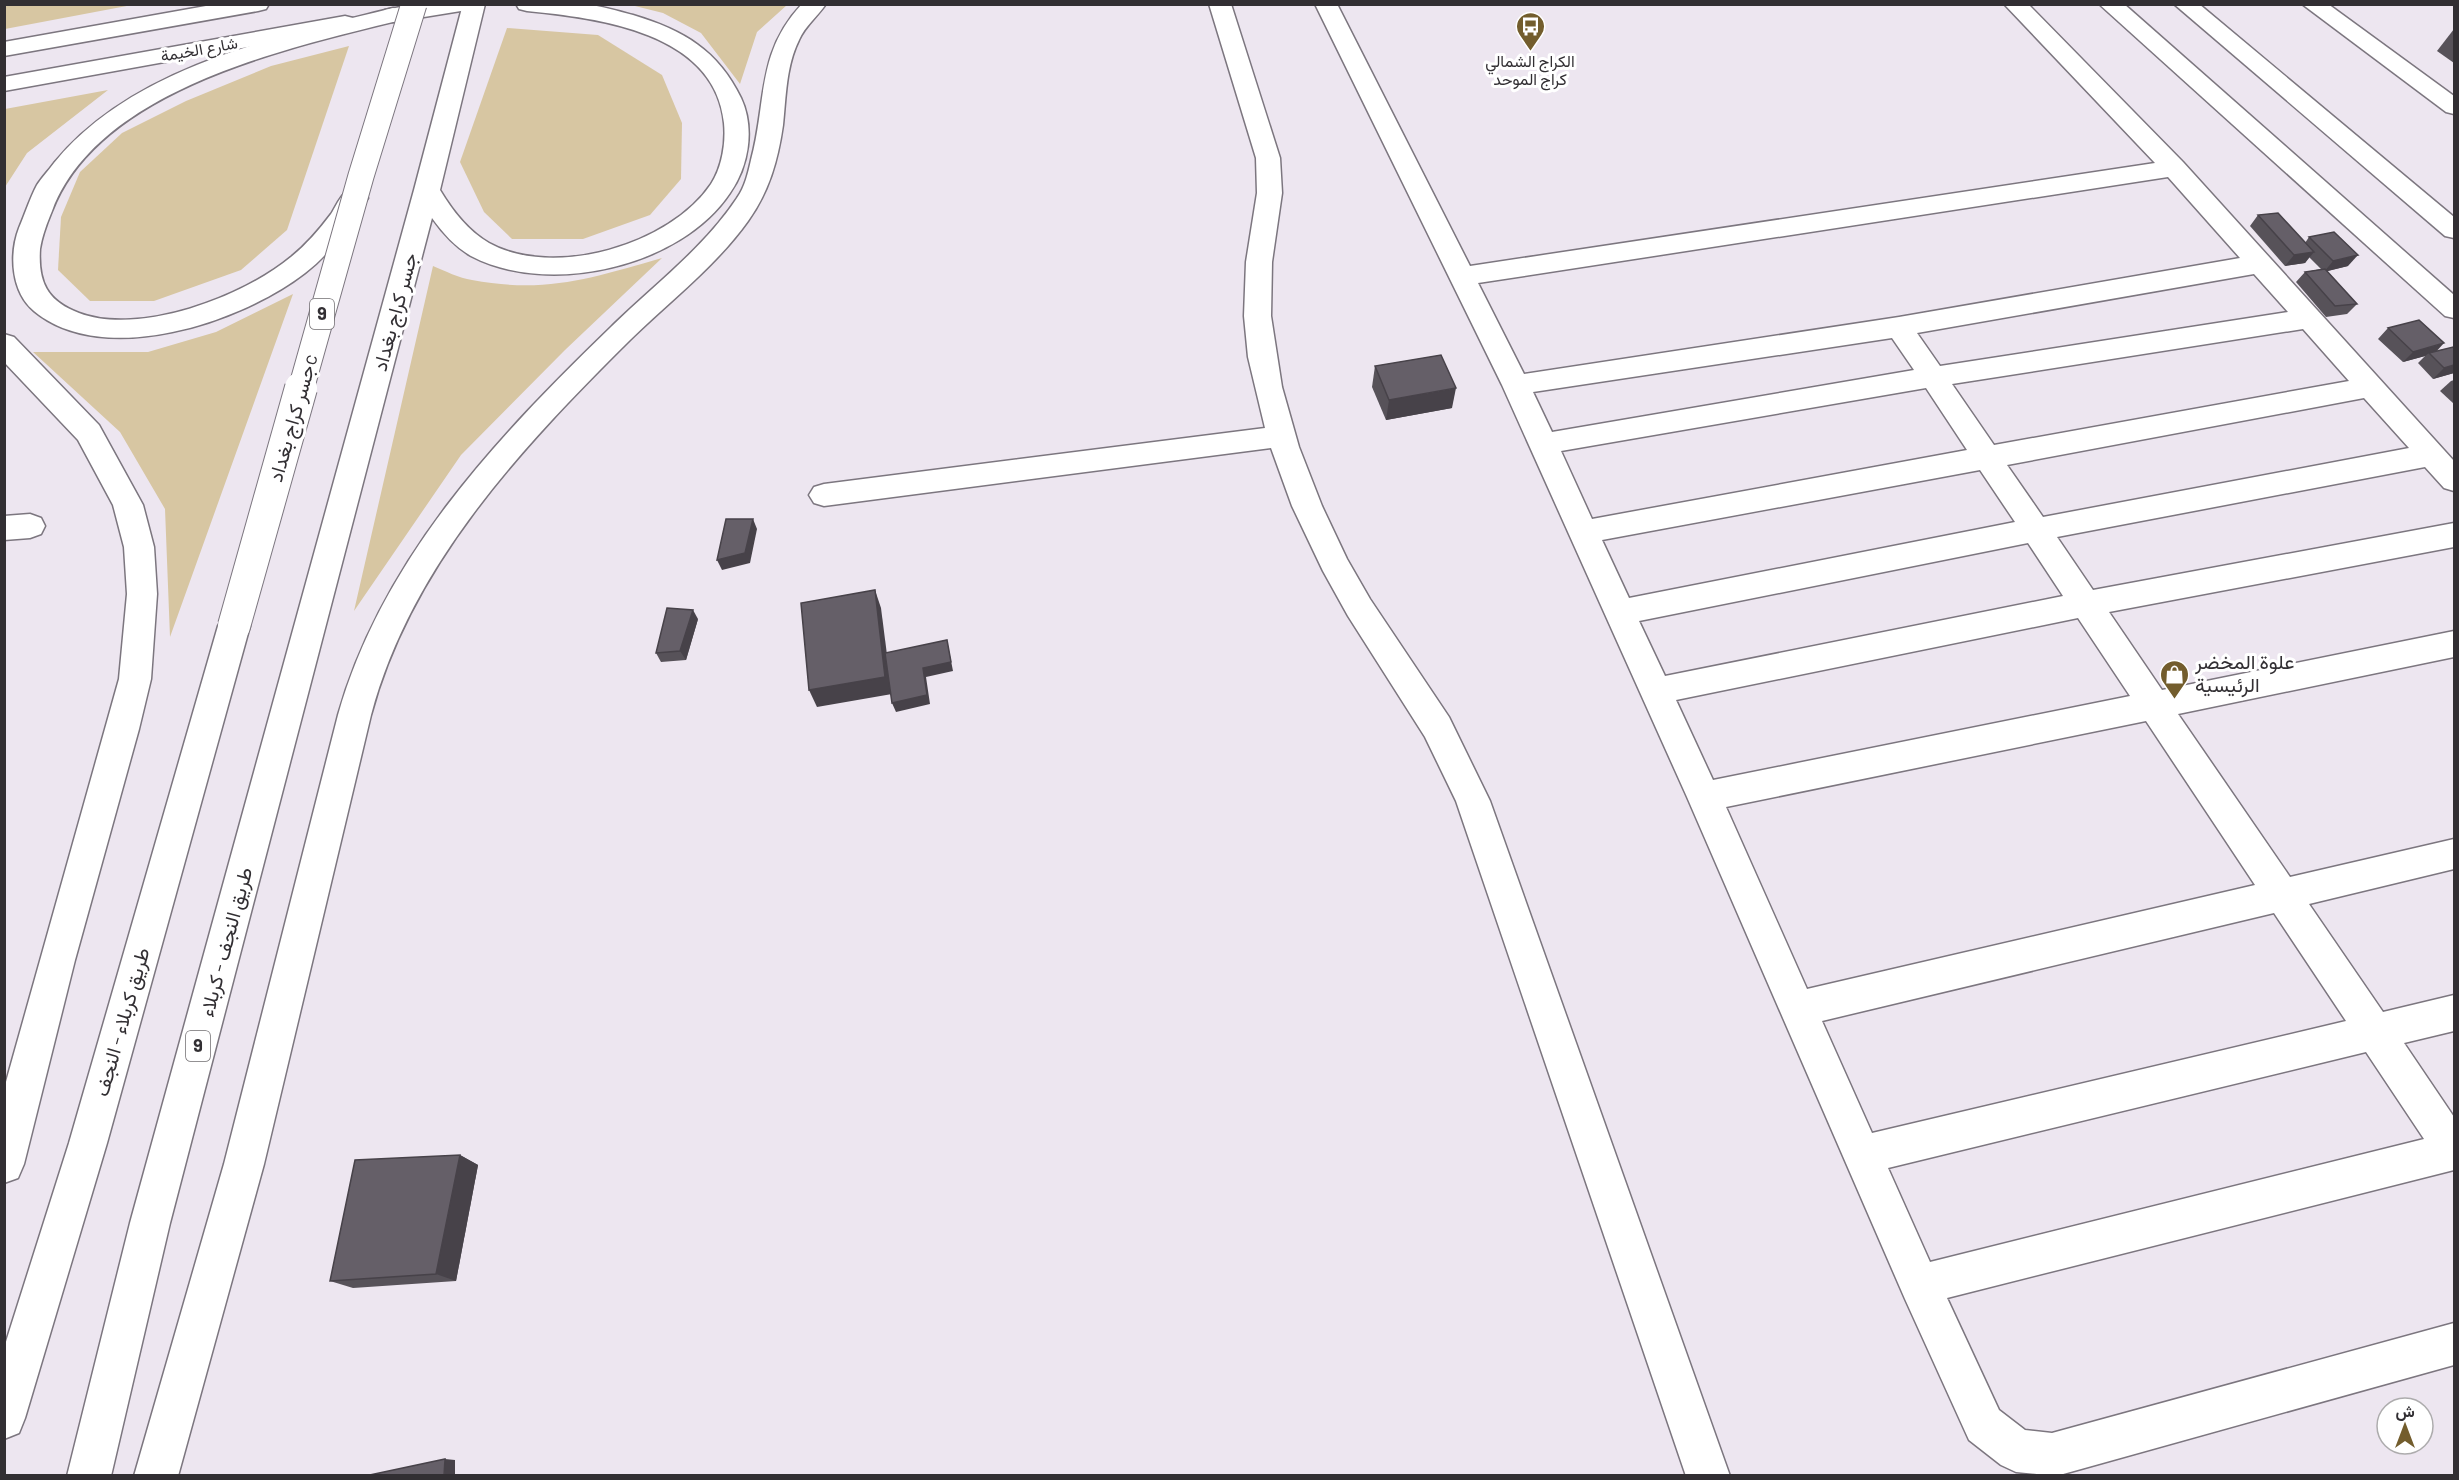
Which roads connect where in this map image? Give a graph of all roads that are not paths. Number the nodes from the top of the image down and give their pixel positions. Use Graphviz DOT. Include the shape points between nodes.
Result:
graph roads {
  1 [pos="258,4"];
  2 [pos="461,4"];
  3 [pos="474,4"];
  4 [pos="527,4"];
  5 [pos="815,4"];
  6 [pos="1220,4"];
  7 [pos="1326,4"];
  8 [pos="2016,4"];
  9 [pos="2110,4"];
  10 [pos="2185,4"];
  11 [pos="2313,4"];
  12 [pos="404,10"];
  13 [pos="4,49"];
  14 [pos="4,84"];
  15 [pos="2454,107"];
  16 [pos="2174,168"];
  17 [pos="427,190"];
  18 [pos="355,198"];
  19 [pos="2454,230"];
  20 [pos="2260,264"];
  21 [pos="1463,276"];
  22 [pos="2454,309"];
  23 [pos="2310,318"];
  24 [pos="1899,327"];
  25 [pos="4,344"];
  26 [pos="1933,377"];
  27 [pos="1516,385"];
  28 [pos="2370,387"];
  29 [pos="1282,436"];
  30 [pos="1542,444"];
  31 [pos="2432,455"];
  32 [pos="1986,456"];
  33 [pos="2454,480"];
  34 [pos="824,495"];
  35 [pos="2035,530"];
  36 [pos="1583,532"];
  37 [pos="2454,535"];
  38 [pos="2085,604"];
  39 [pos="1620,612"];
  40 [pos="312,618"];
  41 [pos="234,626"];
  42 [pos="2454,644"];
  43 [pos="1656,692"];
  44 [pos="2153,704"];
  45 [pos="1704,797"];
  46 [pos="2454,854"];
  47 [pos="2281,893"];
  48 [pos="1800,1009"];
  49 [pos="2454,1012"];
  50 [pos="2375,1032"];
  51 [pos="2454,1150"];
  52 [pos="1863,1155"];
  53 [pos="4,1164"];
  54 [pos="1919,1284"];
  55 [pos="2454,1344"];
  56 [pos="4,1418"];
  57 [pos="89,1476"];
  58 [pos="156,1476"];
  59 [pos="1708,1476"];
  1 -- 13 [label="main road"];
  2 -- 12 [label="main road"];
  3 -- 17 [label="main road, جسر كراج بغداد / 9"];
  4 -- 17 [label="main road" via="637,22 662,32 698,55 724,83 736,116 731,168 720,190 687,223 630,253 546,266 481,250 440,213"];
  5 -- 58 [label="main road" via="789,34 780,54 769,142 753,193 736,219 689,270 539,415 481,482 404,594 378,645 343,758 244,1164"];
  6 -- 29 [label="main road" via="1271,176 1257,318"];
  7 -- 21 [label="main road"];
  8 -- 16 [label="main road"];
  9 -- 22 [label="main road"];
  10 -- 19 [label="main road"];
  11 -- 15 [label="main road"];
  12 -- 14 [label="main road, شارع الخيمة"];
  12 -- 18 [label="main road, جسر كراج بغدادc / 9, bridge"];
  12 -- 18 [label="main road, bridge" via="236,58 187,77 115,119 72,156 41,199 27,250 31,288 43,304 84,325 144,327 193,317 259,291 286,274 334,230"];
  16 -- 20 [label="main road"];
  16 -- 21 [label="main road"];
  17 -- 40 [label="main road, جسر كراج بغداد / 9"];
  18 -- 41 [label="main road, جسر كراج بغدادc / 9, bridge"];
  20 -- 23 [label="main road"];
  20 -- 24 [label="main road"];
  21 -- 27 [label="main road"];
  23 -- 26 [label="main road"];
  23 -- 28 [label="main road"];
  24 -- 26 [label="main road"];
  24 -- 27 [label="main road"];
  25 -- 53 [label="main road" via="89,433 128,505 139,547 142,594 135,679 123,729"];
  26 -- 30 [label="main road"];
  26 -- 32 [label="main road"];
  27 -- 30 [label="main road"];
  28 -- 31 [label="main road"];
  28 -- 32 [label="main road"];
  29 -- 34 [label="main road"];
  29 -- 59 [label="main road" via="1321,536 1348,589 1438,728 1473,801"];
  30 -- 36 [label="main road"];
  31 -- 33 [label="main road"];
  31 -- 35 [label="main road"];
  32 -- 35 [label="main road"];
  32 -- 36 [label="main road"];
  35 -- 38 [label="main road"];
  35 -- 39 [label="main road"];
  36 -- 39 [label="main road"];
  37 -- 38 [label="main road"];
  38 -- 43 [label="main road"];
  38 -- 44 [label="main road"];
  39 -- 43 [label="main road"];
  40 -- 57 [label="main road, طريق النجف - کربلاء / 9" via="150,1223"];
  41 -- 56 [label="main road, طريق کربلاء - النجف / 9" via="88,1143"];
  42 -- 44 [label="main road"];
  43 -- 45 [label="main road"];
  44 -- 45 [label="main road"];
  44 -- 47 [label="main road"];
  45 -- 48 [label="main road"];
  46 -- 47 [label="main road"];
  47 -- 48 [label="main road"];
  47 -- 50 [label="main road"];
  48 -- 52 [label="main road"];
  49 -- 50 [label="main road"];
  50 -- 51 [label="main road"];
  50 -- 52 [label="main road"];
  51 -- 54 [label="main road"];
  52 -- 54 [label="main road"];
  54 -- 55 [label="main road" via="1984,1425 2016,1450 2052,1455"];
}
